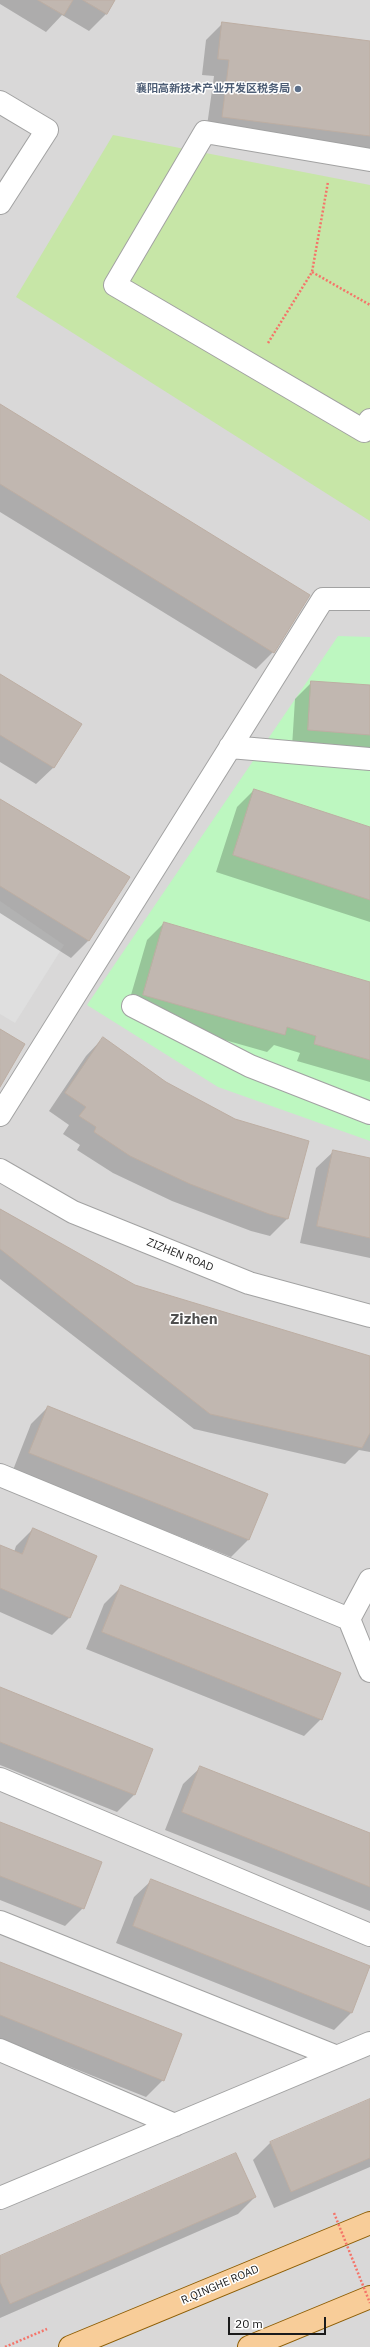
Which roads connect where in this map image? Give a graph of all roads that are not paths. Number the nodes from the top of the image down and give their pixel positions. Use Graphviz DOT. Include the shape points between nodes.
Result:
graph roads {
  1 [pos="0,102"];
  2 [pos="370,160"];
  3 [pos="0,203"];
  4 [pos="370,420"];
  5 [pos="370,599"];
  6 [pos="230,747"];
  7 [pos="370,759"];
  8 [pos="132,1006"];
  9 [pos="370,1113"];
  10 [pos="0,1115"];
  11 [pos="0,1170"];
  12 [pos="370,1316"];
  13 [pos="0,1475"];
  14 [pos="370,1580"];
  15 [pos="349,1619"];
  16 [pos="370,1670"];
  17 [pos="0,1779"];
  18 [pos="0,1922"];
  19 [pos="370,1935"];
  20 [pos="370,2043"];
  21 [pos="0,2050"];
  22 [pos="337,2057"];
  23 [pos="175,2125"];
  24 [pos="0,2198"];
  25 [pos="370,2222"];
  26 [pos="370,2297"];
  27 [pos="70,2347"];
  28 [pos="249,2347"];
  1 -- 3 [label="street" via="47,130"];
  2 -- 4 [label="street" via="206,132 115,285 364,431"];
  5 -- 6 [label="street" via="323,599"];
  6 -- 7 [label="street"];
  6 -- 10 [label="street"];
  8 -- 9 [label="street" via="250,1066"];
  11 -- 12 [label="street, ZIZHEN ROAD" via="73,1212 249,1283"];
  13 -- 15 [label="street"];
  14 -- 15 [label="street"];
  15 -- 16 [label="street"];
  17 -- 19 [label="street"];
  18 -- 22 [label="street"];
  20 -- 22 [label="street"];
  21 -- 23 [label="street"];
  22 -- 23 [label="street"];
  23 -- 24 [label="street"];
  25 -- 27 [label="main road, R.QINGHE ROAD"];
  26 -- 28 [label="main road"];
}
